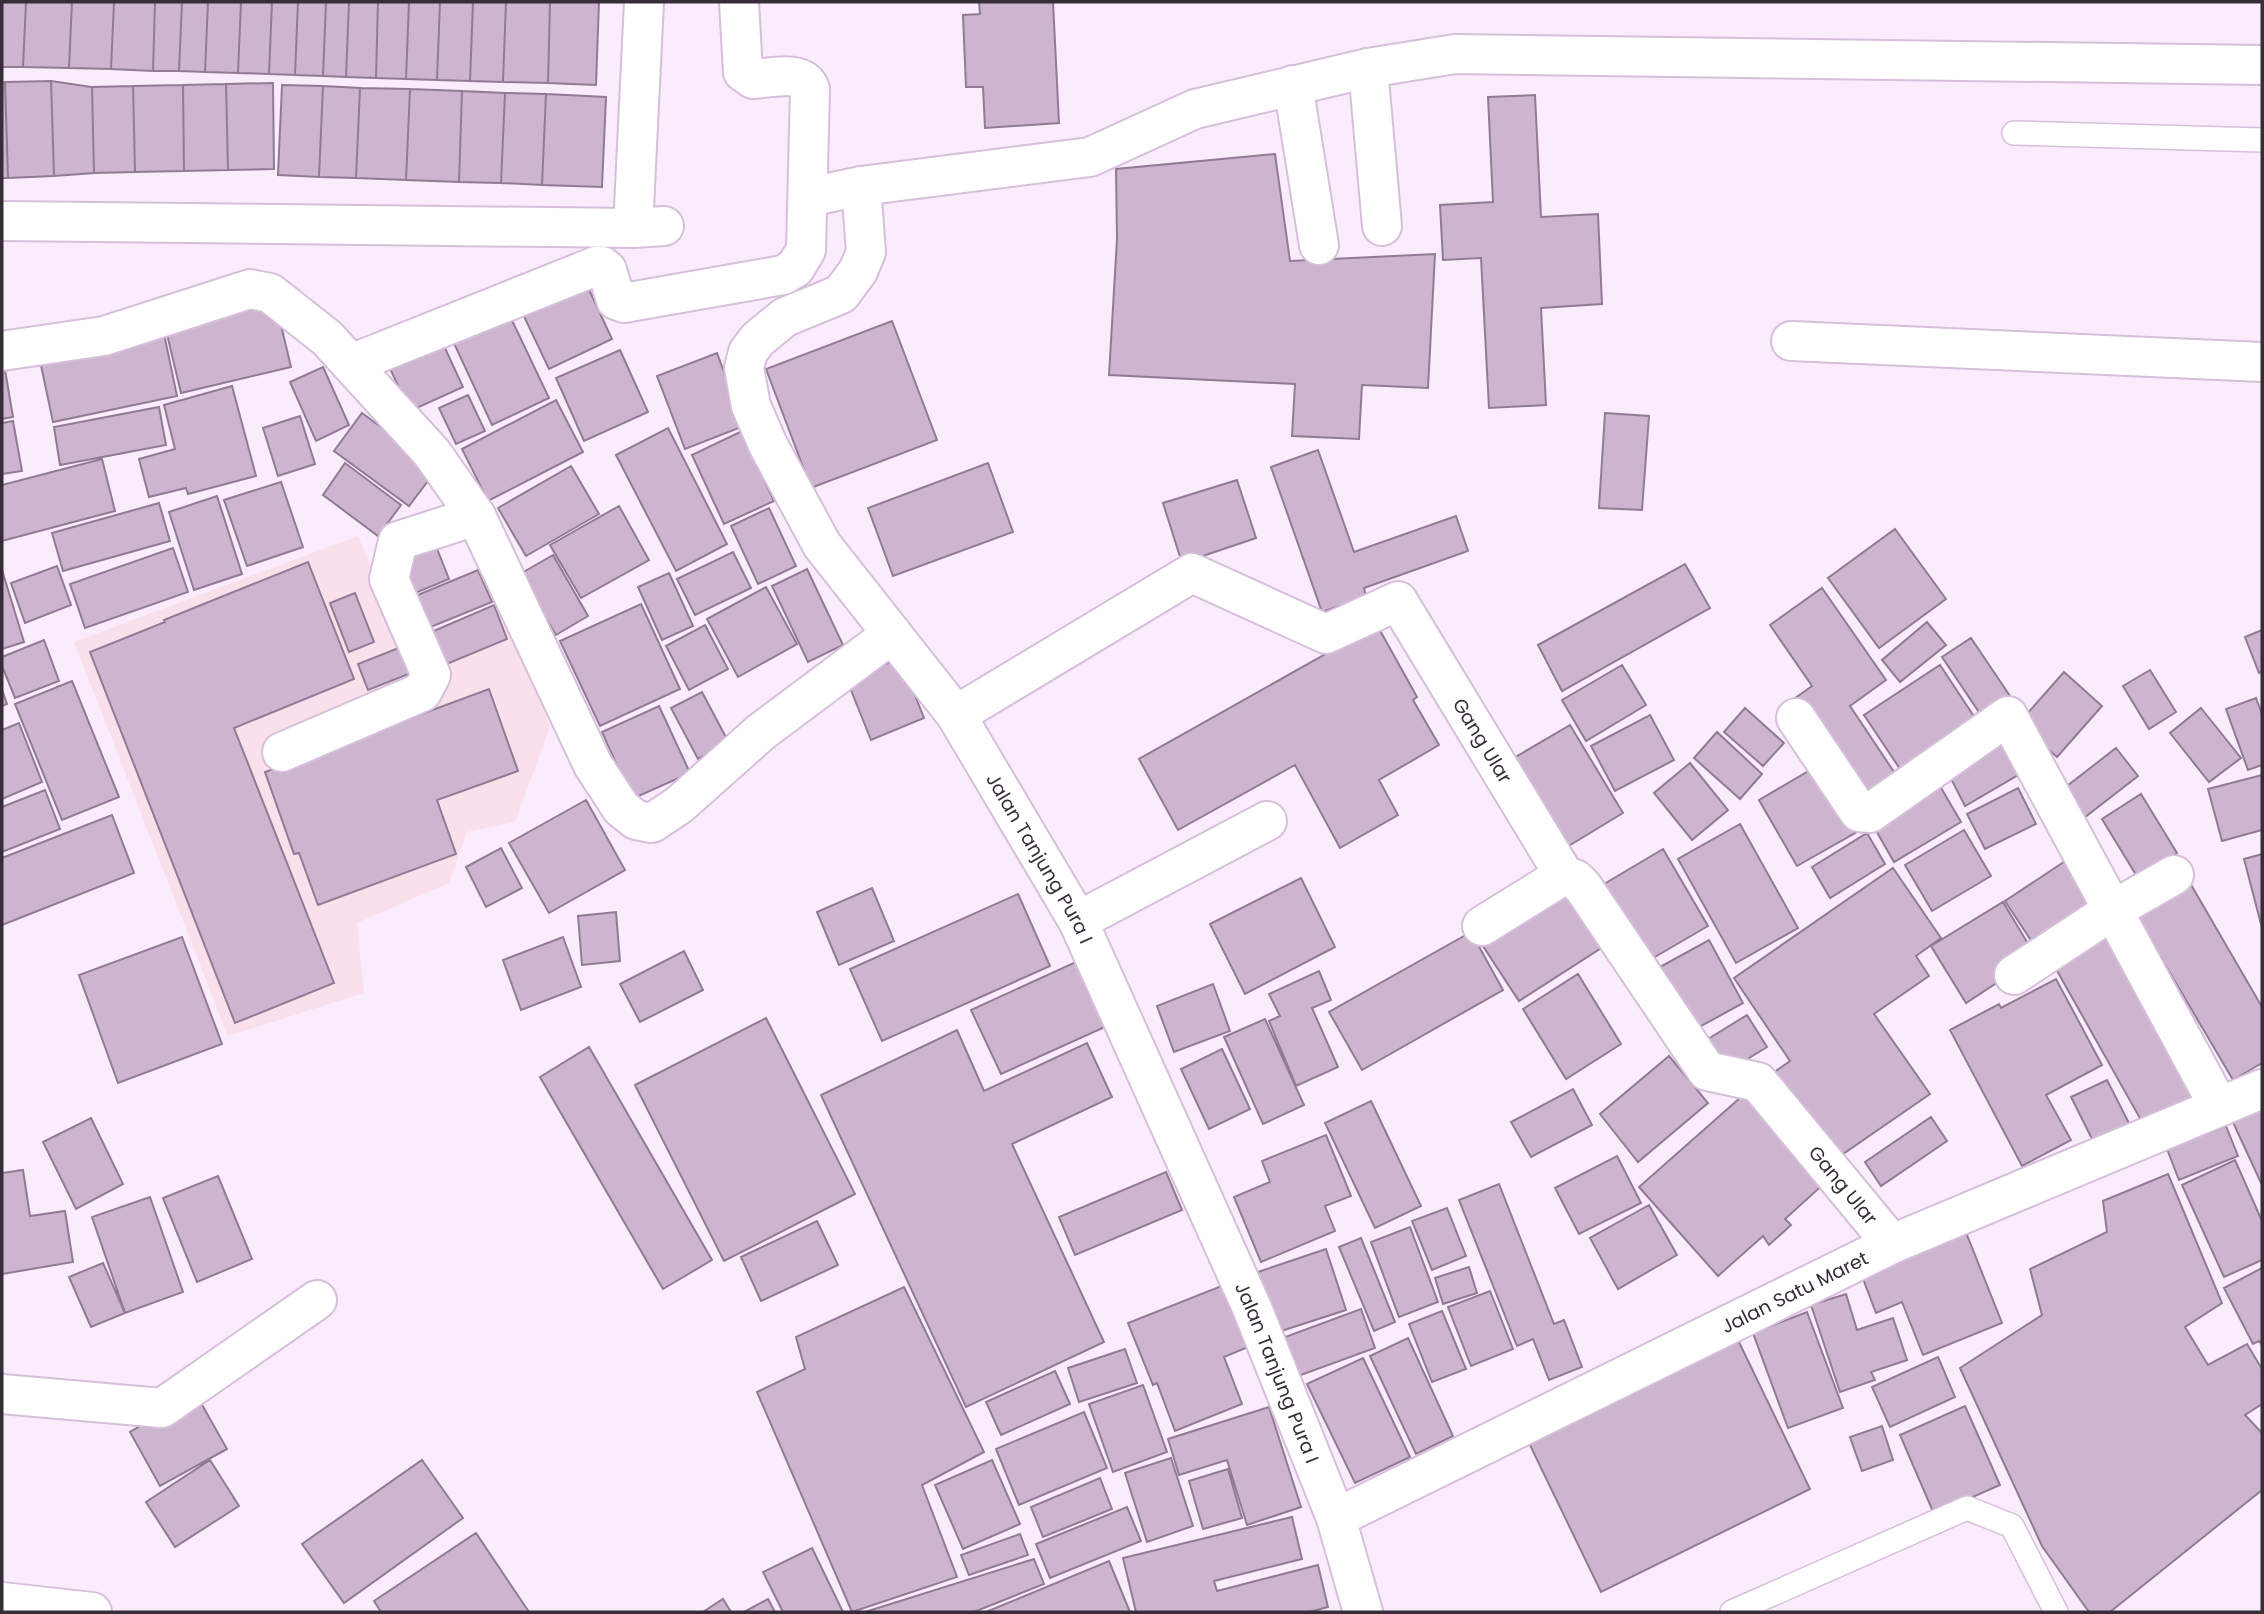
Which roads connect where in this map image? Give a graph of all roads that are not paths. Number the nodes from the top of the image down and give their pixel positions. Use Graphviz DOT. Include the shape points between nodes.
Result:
graph roads {
  1 [pos="644,2"];
  2 [pos="739,2"];
  3 [pos="2262,65"];
  4 [pos="1368,68"];
  5 [pos="1293,85"];
  6 [pos="2014,134"];
  7 [pos="2262,140"];
  8 [pos="861,186"];
  9 [pos="809,197"];
  10 [pos="2,221"];
  11 [pos="1382,226"];
  12 [pos="1319,245"];
  13 [pos="1791,341"];
  14 [pos="2,351"];
  15 [pos="2262,362"];
  16 [pos="351,364"];
  17 [pos="476,516"];
  18 [pos="892,634"];
  19 [pos="956,715"];
  20 [pos="1796,718"];
  21 [pos="282,752"];
  22 [pos="1267,821"];
  23 [pos="1564,875"];
  24 [pos="2174,875"];
  25 [pos="2113,910"];
  26 [pos="1078,921"];
  27 [pos="1482,926"];
  28 [pos="2014,975"];
  29 [pos="2262,1089"];
  30 [pos="2219,1107"];
  31 [pos="1892,1244"];
  32 [pos="317,1300"];
  33 [pos="2,1394"];
  34 [pos="1336,1518"];
  35 [pos="2,1602"];
  36 [pos="92,1612"];
  37 [pos="1363,1612"];
  38 [pos="1732,1612"];
  39 [pos="2056,1612"];
  1 -- 10 [label="street" via="649,227"];
  2 -- 9 [label="street" via="743,72 753,79 798,76 809,84"];
  3 -- 4 [label="street" via="1455,54"];
  4 -- 5 [label="street"];
  4 -- 11 [label="street"];
  5 -- 8 [label="street" via="1195,108 1090,157"];
  5 -- 12 [label="street"];
  6 -- 7 [label="lane"];
  8 -- 9 [label="street"];
  8 -- 18 [label="street, Jalan Tanjung Pura I" via="866,252 858,271 841,294 785,317 758,339 746,359 744,377 768,444 822,545"];
  9 -- 16 [label="street" via="806,250 790,273 624,303 616,299 607,270 596,266"];
  13 -- 15 [label="street"];
  14 -- 16 [label="street" via="104,336 250,289 270,293 327,338"];
  16 -- 17 [label="street" via="432,453"];
  17 -- 18 [label="street" via="593,765 621,808 636,820 652,823 680,805 761,732"];
  17 -- 21 [label="street" via="398,541 389,579 431,675 422,692"];
  18 -- 19 [label="street, Jalan Tanjung Pura I"];
  19 -- 23 [label="street, Gang Ular" via="1192,573 1326,634 1398,601"];
  19 -- 26 [label="street, Jalan Tanjung Pura I"];
  20 -- 25 [label="street" via="1859,812 1870,813 2008,716"];
  22 -- 26 [label="street"];
  23 -- 27 [label="street"];
  23 -- 31 [label="street, Gang Ular" via="1583,887 1707,1071 1758,1082"];
  24 -- 25 [label="street"];
  25 -- 28 [label="street"];
  25 -- 30 [label="street"];
  26 -- 34 [label="street, Jalan Tanjung Pura I" via="1252,1308"];
  29 -- 30 [label="street, Jalan Satu Maret"];
  30 -- 31 [label="street, Jalan Satu Maret"];
  31 -- 34 [label="street, Jalan Satu Maret"];
  32 -- 33 [label="street" via="162,1408"];
  34 -- 37 [label="street, Jalan Tanjung Pura I"];
  35 -- 36 [label="street"];
  38 -- 39 [label="lane" via="1966,1508 2012,1526"];
}
